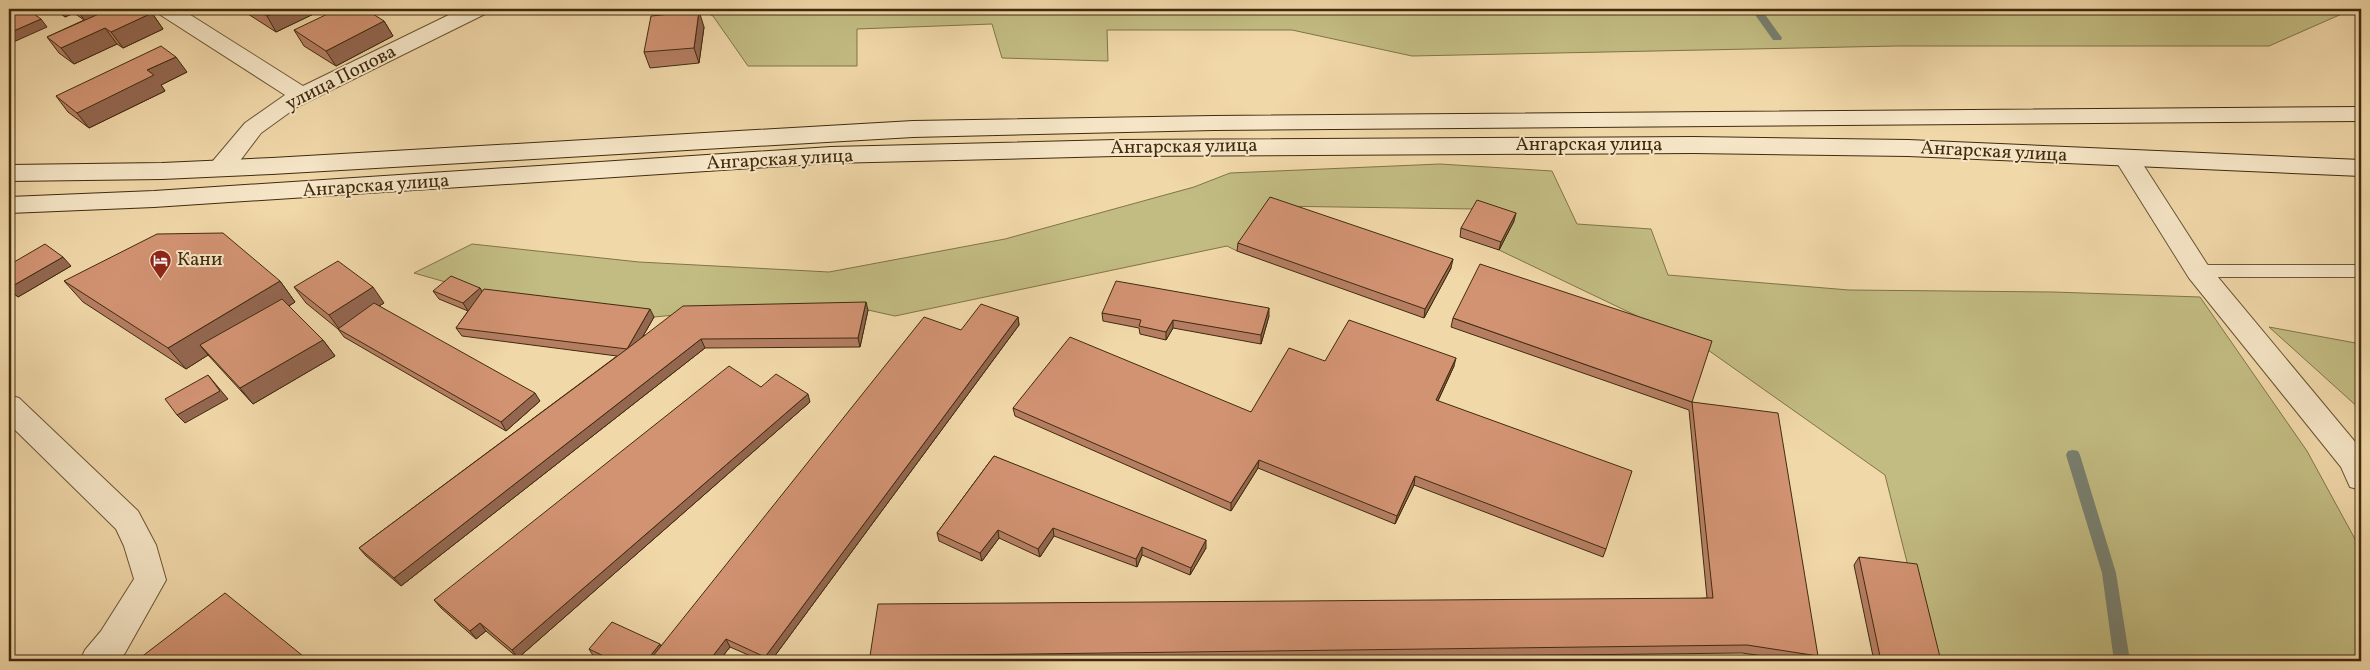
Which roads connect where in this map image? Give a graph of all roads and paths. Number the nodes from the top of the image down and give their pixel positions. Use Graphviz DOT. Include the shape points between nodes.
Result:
graph roads {
  1 [pos="167,9"];
  2 [pos="477,9"];
  3 [pos="289,102"];
  4 [pos="2361,114"];
  5 [pos="2126,158"];
  6 [pos="221,168"];
  7 [pos="2361,168"];
  8 [pos="9,173"];
  9 [pos="13,206"];
  10 [pos="2198,270"];
  11 [pos="2361,271"];
  12 [pos="9,406"];
  13 [pos="2361,478"];
  14 [pos="97,661"];
  1 -- 3 [label="main road" via="301,95"];
  2 -- 3 [label="main road, улица Попова"];
  3 -- 6 [label="main road, улица Попова" via="253,128"];
  4 -- 6 [label="main road, Ангарская улица" via="1224,123 913,129"];
  5 -- 7 [label="main road, Ангарская улица"];
  5 -- 9 [label="main road, Ангарская улица" via="1908,148 1693,145 1116,148 831,156"];
  5 -- 10 [label="main road"];
  6 -- 8 [label="main road, Ангарская улица"];
  10 -- 11 [label="lane"];
  10 -- 13 [label="main road" via="2353,460"];
  12 -- 14 [label="main road" via="127,520 140,545 150,580 113,642"];
}
